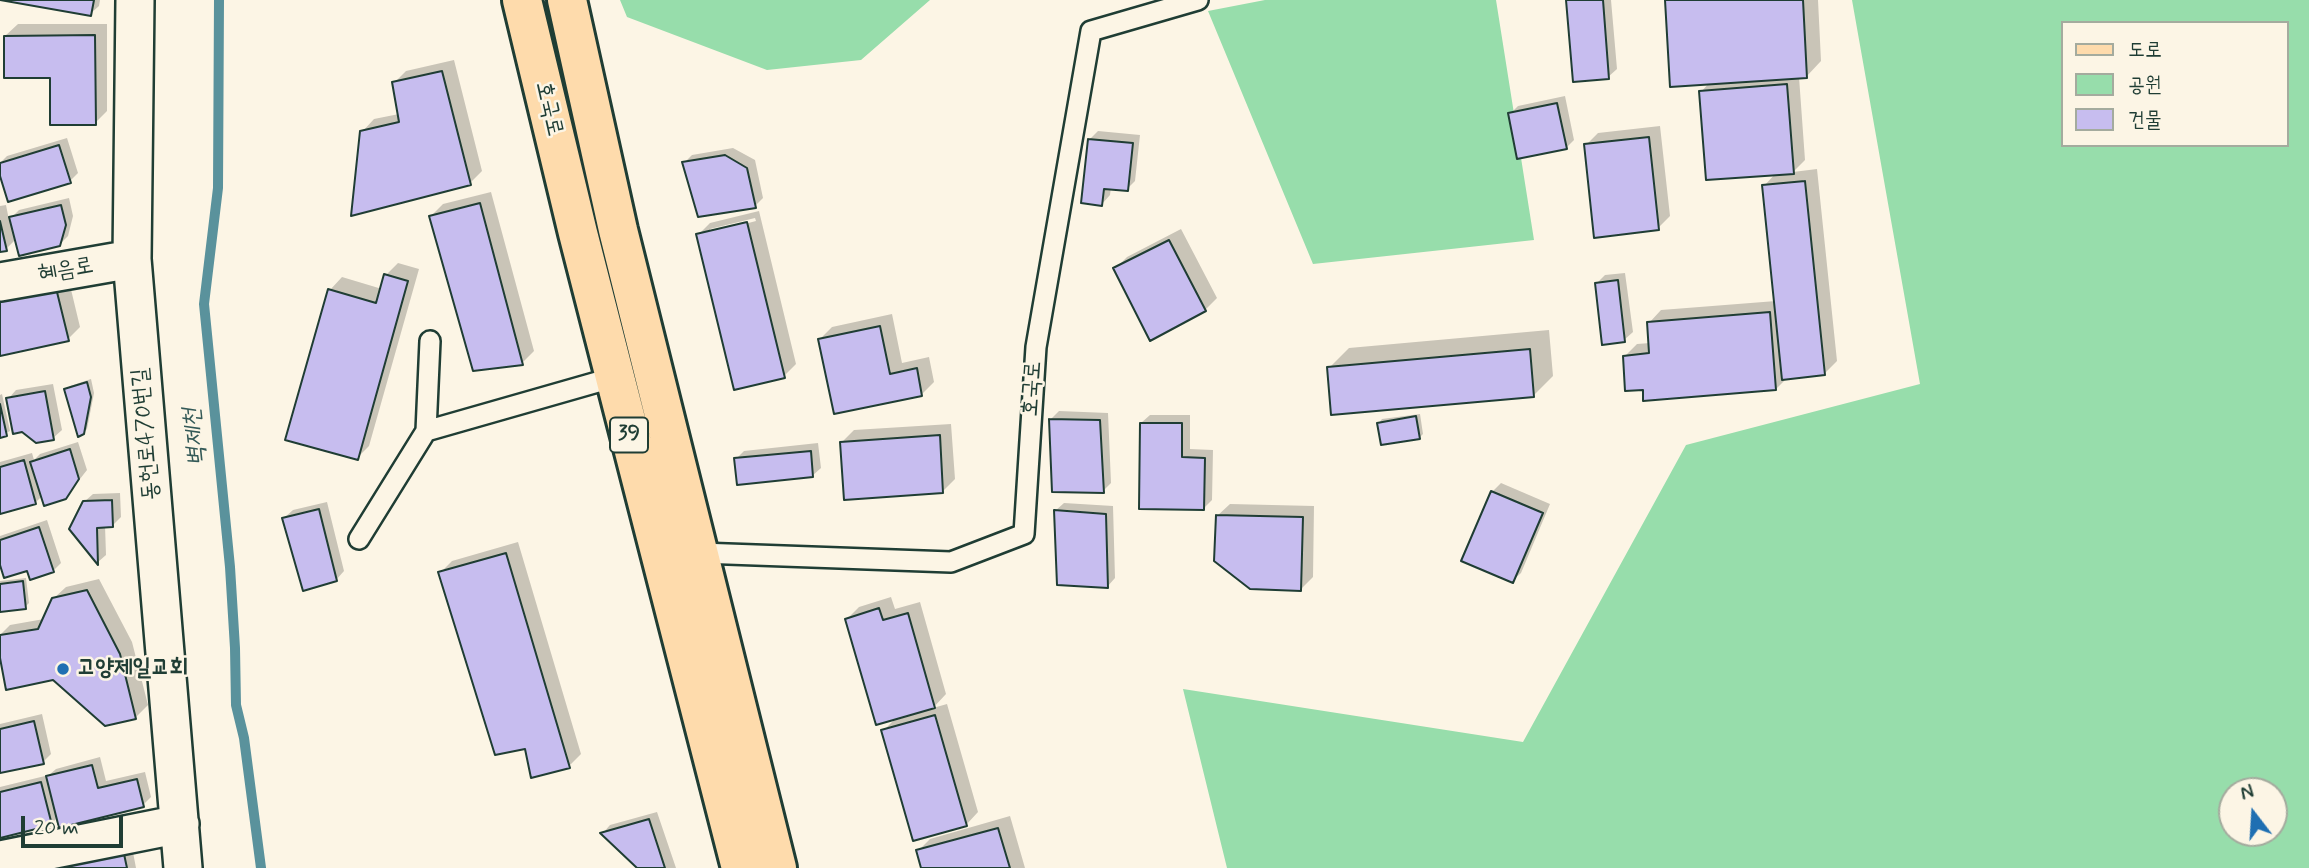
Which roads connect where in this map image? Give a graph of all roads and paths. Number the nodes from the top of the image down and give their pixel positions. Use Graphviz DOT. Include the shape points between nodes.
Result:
graph roads {
  1 [pos="135,0"];
  2 [pos="522,0"];
  3 [pos="567,0"];
  4 [pos="1198,0"];
  5 [pos="132,259"];
  6 [pos="0,282"];
  7 [pos="430,341"];
  8 [pos="615,377"];
  9 [pos="426,430"];
  10 [pos="359,539"];
  11 [pos="700,553"];
  12 [pos="180,824"];
  13 [pos="0,860"];
  14 [pos="183,868"];
  15 [pos="741,868"];
  16 [pos="777,868"];
  1 -- 5 [label="street, 동헌로470번길"];
  2 -- 8 [label="main road, 호국로 / 39"];
  3 -- 11 [label="main road, 호국로 / 39" via="618,230"];
  4 -- 11 [label="lane, 호국로" via="1091,31 1036,347 1024,534 951,562"];
  5 -- 6 [label="street, 혜음로"];
  5 -- 12 [label="street, 동헌로470번길"];
  7 -- 9 [label="lane"];
  8 -- 9 [label="lane"];
  8 -- 15 [label="main road, 호국로 / 39"];
  9 -- 10 [label="lane"];
  11 -- 16 [label="main road, 호국로 / 39"];
  12 -- 13 [label="street"];
  12 -- 14 [label="street, 동헌로470번길"];
}
